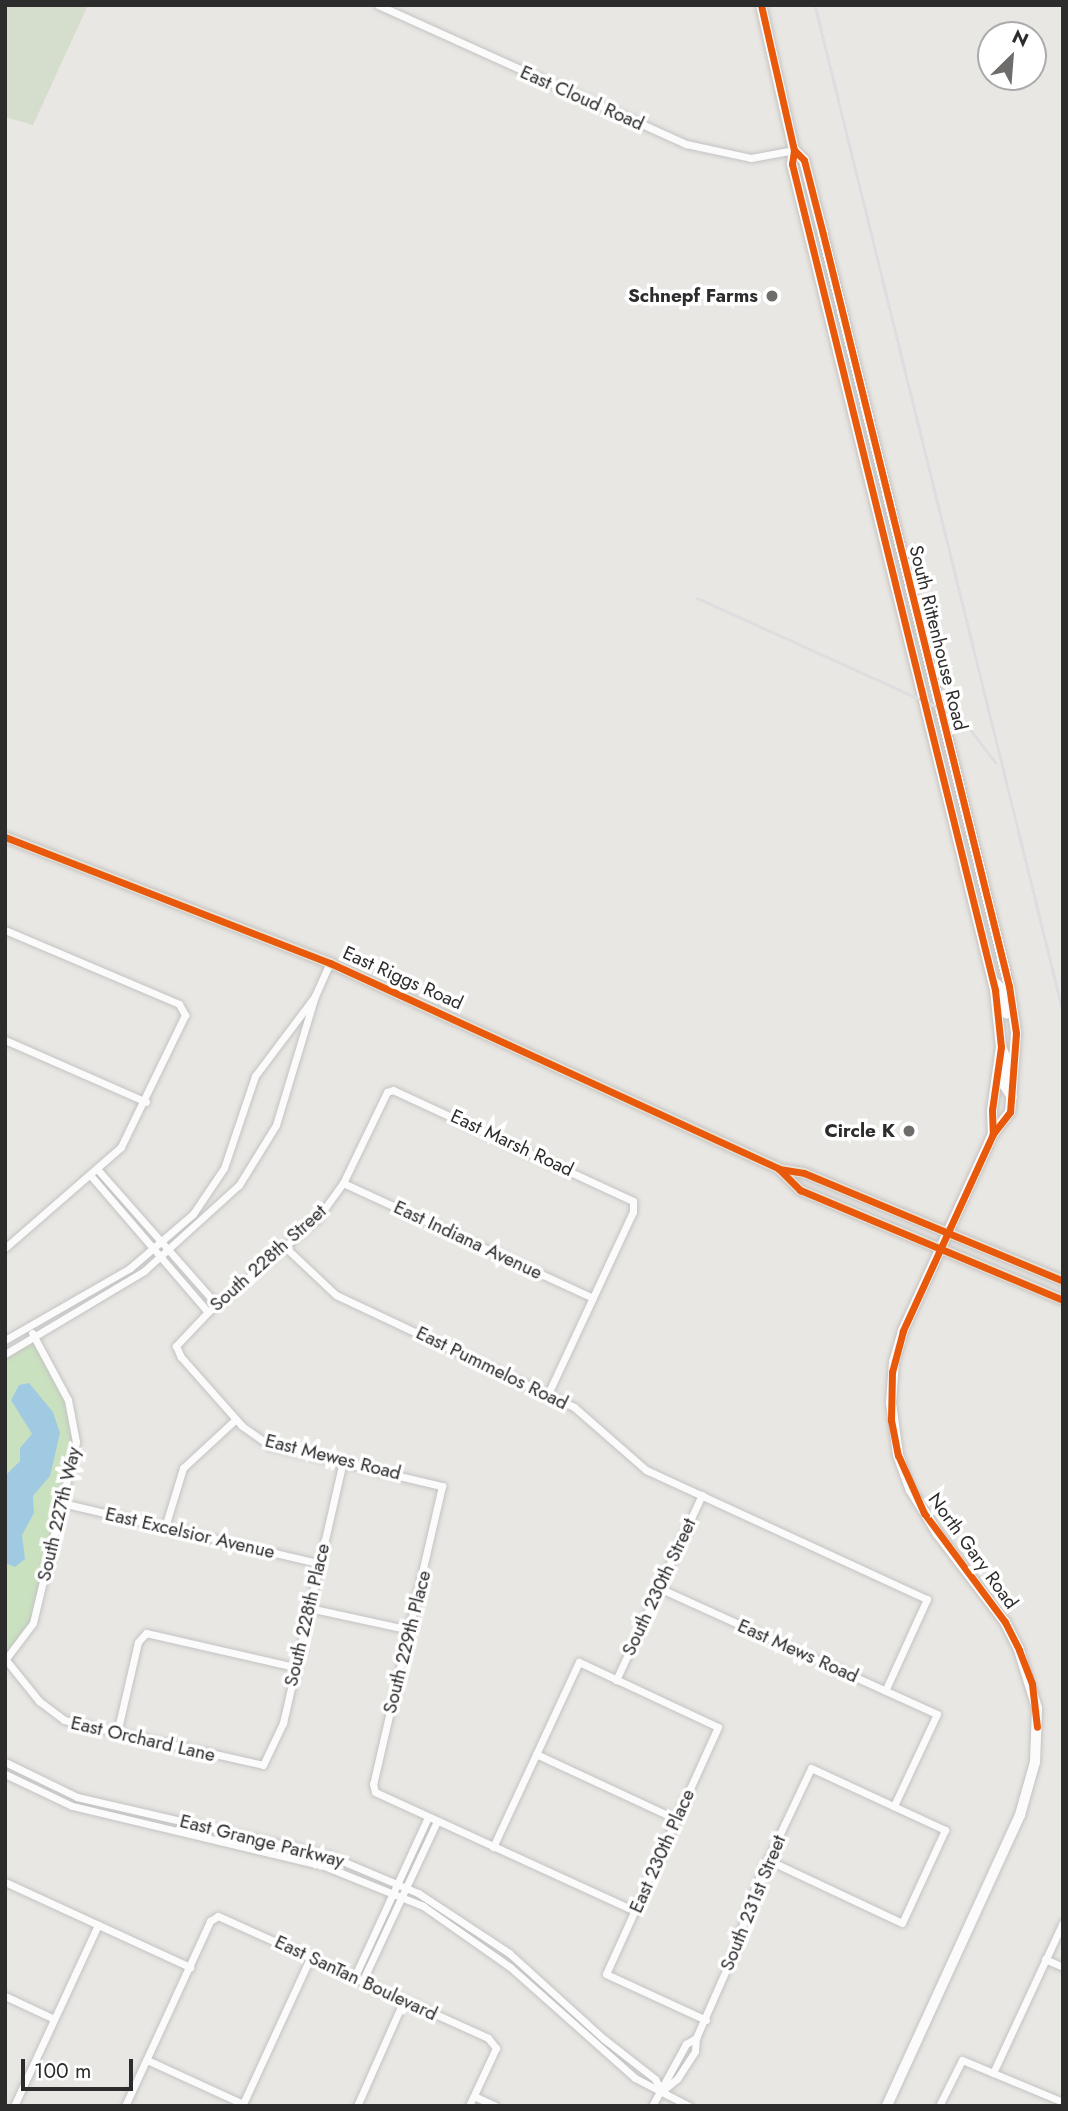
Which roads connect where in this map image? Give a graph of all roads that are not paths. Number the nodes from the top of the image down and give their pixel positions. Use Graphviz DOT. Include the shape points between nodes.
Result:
graph roads {
  1 [pos="378,5"];
  2 [pos="761,5"];
  3 [pos="794,150"];
  4 [pos="5,837"];
  5 [pos="5,930"];
  6 [pos="330,963"];
  7 [pos="993,981"];
  8 [pos="315,996"];
  9 [pos="5,1040"];
  10 [pos="1016,1040"];
  11 [pos="1001,1047"];
  12 [pos="390,1090"];
  13 [pos="1012,1097"];
  14 [pos="145,1102"];
  15 [pos="993,1134"];
  16 [pos="779,1169"];
  17 [pos="98,1170"];
  18 [pos="91,1176"];
  19 [pos="343,1183"];
  20 [pos="947,1235"];
  21 [pos="7,1243"];
  22 [pos="162,1243"];
  23 [pos="284,1246"];
  24 [pos="154,1249"];
  25 [pos="169,1251"];
  26 [pos="938,1252"];
  27 [pos="161,1258"];
  28 [pos="1063,1281"];
  29 [pos="593,1298"];
  30 [pos="1063,1300"];
  31 [pos="217,1305"];
  32 [pos="208,1312"];
  33 [pos="28,1326"];
  34 [pos="33,1336"];
  35 [pos="5,1340"];
  36 [pos="176,1346"];
  37 [pos="5,1354"];
  38 [pos="548,1394"];
  39 [pos="236,1419"];
  40 [pos="343,1461"];
  41 [pos="443,1491"];
  42 [pos="702,1495"];
  43 [pos="62,1503"];
  44 [pos="165,1527"];
  45 [pos="318,1563"];
  46 [pos="659,1588"];
  47 [pos="309,1608"];
  48 [pos="410,1630"];
  49 [pos="6,1660"];
  50 [pos="295,1667"];
  51 [pos="616,1680"];
  52 [pos="885,1691"];
  53 [pos="117,1733"];
  54 [pos="536,1754"];
  55 [pos="5,1762"];
  56 [pos="263,1765"];
  57 [pos="5,1774"];
  58 [pos="894,1806"];
  59 [pos="428,1817"];
  60 [pos="676,1819"];
  61 [pos="437,1821"];
  62 [pos="493,1847"];
  63 [pos="768,1860"];
  64 [pos="5,1882"];
  65 [pos="397,1883"];
  66 [pos="405,1887"];
  67 [pos="392,1893"];
  68 [pos="400,1898"];
  69 [pos="635,1911"];
  70 [pos="1063,1922"];
  71 [pos="97,1925"];
  72 [pos="310,1958"];
  73 [pos="1045,1959"];
  74 [pos="190,1967"];
  75 [pos="1063,1967"];
  76 [pos="354,1978"];
  77 [pos="362,1982"];
  78 [pos="5,1996"];
  79 [pos="404,2000"];
  80 [pos="54,2019"];
  81 [pos="706,2020"];
  82 [pos="147,2060"];
  83 [pos="993,2073"];
  84 [pos="662,2091"];
  85 [pos="474,2096"];
  86 [pos="1063,2102"];
  87 [pos="242,2105"];
  88 [pos="14,2106"];
  89 [pos="125,2106"];
  90 [pos="357,2106"];
  91 [pos="469,2106"];
  92 [pos="495,2106"];
  93 [pos="652,2106"];
  94 [pos="689,2106"];
  95 [pos="887,2106"];
  96 [pos="939,2106"];
  1 -- 3 [label="street, East Cloud Road" via="686,144 751,158"];
  2 -- 3 [label="main road, South Rittenhouse Road"];
  3 -- 7 [label="main road, South Rittenhouse Road" via="792,164"];
  3 -- 10 [label="main road, South Rittenhouse Road" via="804,160 823,234 1009,986"];
  4 -- 6 [label="main road, East Riggs Road"];
  5 -- 14 [label="street" via="73,956 185,1009"];
  6 -- 8 [label="street"];
  6 -- 16 [label="main road, East Riggs Road"];
  7 -- 10 [label="main road" via="1002,989 1009,1028"];
  7 -- 11 [label="main road, South Rittenhouse Road"];
  8 -- 22 [label="street" via="255,1076 217,1182 193,1214"];
  8 -- 25 [label="street" via="282,1110 267,1143 228,1198"];
  9 -- 14 [label="street"];
  10 -- 13 [label="main road, South Rittenhouse Road"];
  11 -- 13 [label="main road" via="1007,1061 1004,1086"];
  11 -- 15 [label="main road, South Rittenhouse Road"];
  12 -- 19 [label="street, South 228th Street"];
  12 -- 29 [label="street, East Marsh Road" via="633,1201 633,1212"];
  13 -- 15 [label="main road, South Rittenhouse Road" via="1010,1112"];
  14 -- 17 [label="street" via="121,1147"];
  15 -- 20 [label="main road, South Rittenhouse Road"];
  16 -- 20 [label="main road, East Riggs Road" via="804,1173"];
  16 -- 26 [label="main road, East Riggs Road" via="800,1190"];
  17 -- 18 [label="street"];
  17 -- 22 [label="street"];
  18 -- 21 [label="street"];
  18 -- 24 [label="street"];
  19 -- 23 [label="street, South 228th Street" via="317,1219"];
  19 -- 29 [label="street, East Indiana Avenue"];
  20 -- 26 [label="main road, North Gary Road"];
  20 -- 28 [label="main road, East Riggs Road"];
  22 -- 24 [label="street"];
  22 -- 25 [label="street"];
  23 -- 31 [label="street, South 228th Street"];
  23 -- 38 [label="street, East Pummelos Road" via="336,1295"];
  24 -- 27 [label="street"];
  24 -- 33 [label="street" via="130,1268"];
  25 -- 27 [label="street"];
  25 -- 31 [label="street"];
  26 -- 30 [label="main road, East Riggs Road"];
  26 -- 95 [label="main road, North Gary Road" via="896,1354 891,1403 894,1437 924,1513 1005,1622 1019,1650 1037,1708 1035,1762 1020,1815"];
  27 -- 32 [label="street"];
  27 -- 34 [label="street"];
  29 -- 38 [label="street"];
  31 -- 32 [label="street, South 228th Street"];
  32 -- 36 [label="street, South 228th Street"];
  33 -- 34 [label="street, South 227th Way"];
  33 -- 35 [label="street"];
  34 -- 37 [label="street"];
  34 -- 43 [label="street, South 227th Way" via="68,1400 76,1430"];
  36 -- 39 [label="street, East Mewes Road"];
  38 -- 42 [label="street, East Pummelos Road" via="574,1407 646,1471"];
  39 -- 40 [label="street, East Mewes Road" via="271,1446"];
  39 -- 44 [label="street" via="183,1468"];
  40 -- 41 [label="street, East Mewes Road" via="434,1482"];
  40 -- 45 [label="street, South 228th Place"];
  41 -- 48 [label="street, South 229th Place"];
  42 -- 46 [label="street, South 230th Street"];
  42 -- 52 [label="street, East Pummelos Road" via="927,1599"];
  43 -- 44 [label="street, East Excelsior Avenue"];
  43 -- 49 [label="street, South 227th Way" via="33,1623"];
  44 -- 45 [label="street, East Excelsior Avenue"];
  45 -- 47 [label="street, South 228th Place"];
  46 -- 51 [label="street, South 230th Street"];
  46 -- 52 [label="street, East Mews Road"];
  47 -- 48 [label="street"];
  47 -- 50 [label="street, South 228th Place"];
  48 -- 59 [label="street, South 229th Place" via="373,1784 375,1792"];
  49 -- 53 [label="street, East Orchard Lane" via="51,1712 64,1720"];
  50 -- 53 [label="street" via="146,1633 138,1643"];
  50 -- 56 [label="street, South 228th Place" via="283,1723"];
  51 -- 54 [label="street" via="579,1662"];
  51 -- 60 [label="street, East 230th Place" via="718,1727"];
  52 -- 58 [label="street, East Mews Road" via="937,1714"];
  53 -- 56 [label="street, East Orchard Lane"];
  54 -- 60 [label="street"];
  54 -- 62 [label="street"];
  55 -- 65 [label="street, East Grange Parkway" via="77,1797 328,1855"];
  57 -- 67 [label="street, East Grange Parkway" via="72,1806 324,1866"];
  58 -- 63 [label="street, South 231st Street" via="811,1768"];
  58 -- 63 [label="street" via="944,1830 902,1923"];
  59 -- 61 [label="street"];
  59 -- 65 [label="street"];
  60 -- 69 [label="street, East 230th Place"];
  61 -- 62 [label="street"];
  61 -- 66 [label="street"];
  62 -- 69 [label="street"];
  63 -- 81 [label="street, South 231st Street"];
  64 -- 71 [label="street"];
  65 -- 66 [label="street, East Grange Parkway"];
  65 -- 67 [label="street"];
  66 -- 68 [label="street"];
  66 -- 84 [label="street, East Grange Parkway" via="456,1914 509,1953 604,2039 655,2078"];
  67 -- 68 [label="street, East Grange Parkway"];
  67 -- 76 [label="street"];
  68 -- 77 [label="street"];
  68 -- 84 [label="street, East Grange Parkway" via="467,1933 620,2066"];
  69 -- 81 [label="street, East 230th Place" via="606,1974"];
  70 -- 73 [label="street"];
  71 -- 74 [label="street"];
  71 -- 80 [label="street"];
  72 -- 74 [label="street, East SanTan Boulevard" via="218,1916 211,1921"];
  72 -- 76 [label="street, East SanTan Boulevard"];
  72 -- 87 [label="street"];
  73 -- 75 [label="street"];
  73 -- 83 [label="street"];
  74 -- 82 [label="street"];
  76 -- 77 [label="street, East SanTan Boulevard"];
  77 -- 79 [label="street, East SanTan Boulevard"];
  78 -- 80 [label="street"];
  79 -- 85 [label="street, East SanTan Boulevard" via="493,2043 495,2048"];
  79 -- 90 [label="street"];
  80 -- 88 [label="street"];
  81 -- 84 [label="street, South 231st Street" via="696,2038 686,2044"];
  82 -- 87 [label="street"];
  82 -- 89 [label="street"];
  83 -- 86 [label="street"];
  83 -- 96 [label="street" via="962,2060"];
  84 -- 93 [label="street, South 231st Street"];
  84 -- 94 [label="street, East Grange Parkway"];
  85 -- 91 [label="street"];
  85 -- 92 [label="street"];
}
